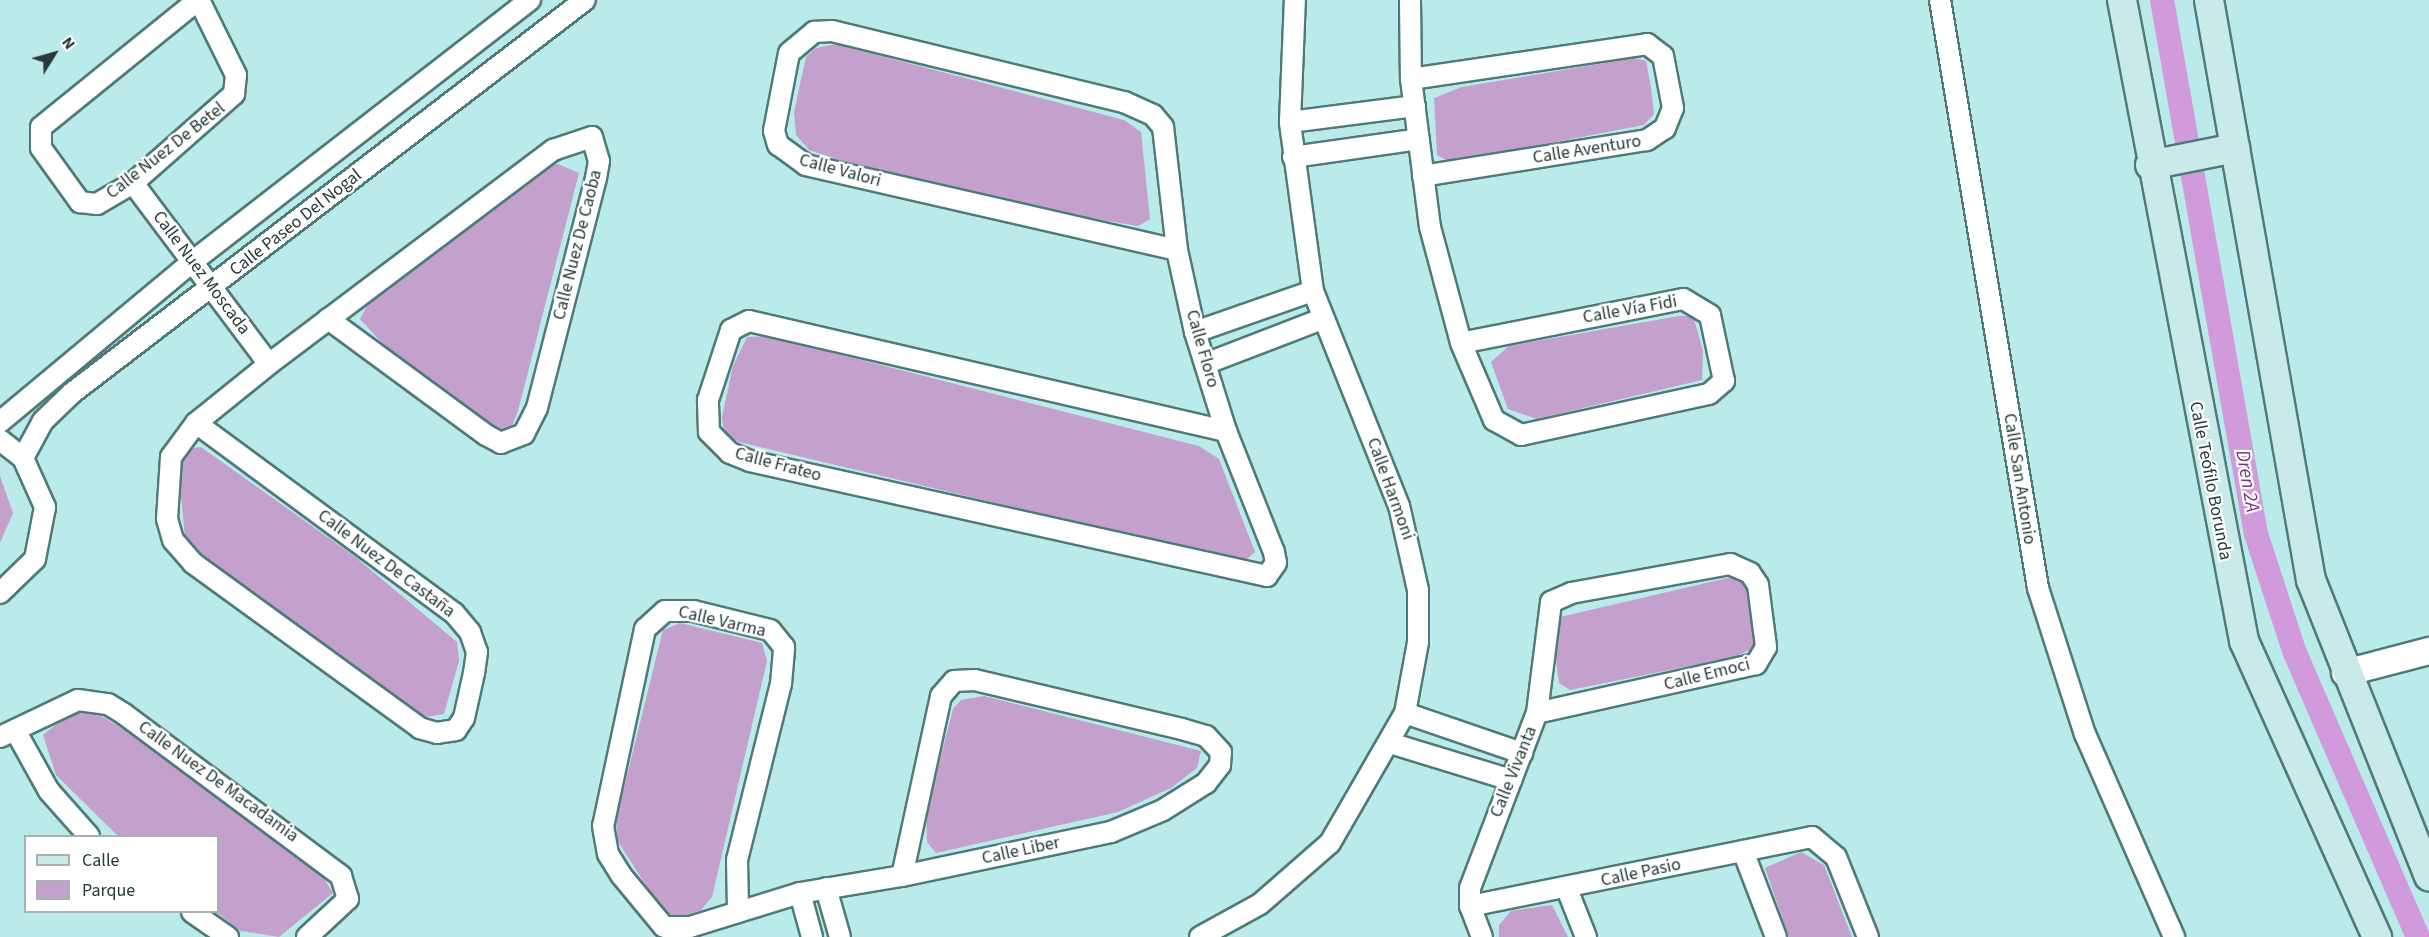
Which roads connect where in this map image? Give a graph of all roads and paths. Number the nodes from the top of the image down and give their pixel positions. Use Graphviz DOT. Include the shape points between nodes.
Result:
graph roads {
  1 [pos="198,0"];
  2 [pos="530,0"];
  3 [pos="585,0"];
  4 [pos="1295,0"];
  5 [pos="1410,0"];
  6 [pos="1940,0"];
  7 [pos="2122,0"];
  8 [pos="2209,0"];
  9 [pos="1411,79"];
  10 [pos="1415,106"];
  11 [pos="1290,122"];
  12 [pos="1162,127"];
  13 [pos="1419,139"];
  14 [pos="2223,150"];
  15 [pos="1293,157"];
  16 [pos="2159,163"];
  17 [pos="1423,176"];
  18 [pos="133,183"];
  19 [pos="1177,250"];
  20 [pos="192,262"];
  21 [pos="212,288"];
  22 [pos="1313,291"];
  23 [pos="328,319"];
  24 [pos="1322,319"];
  25 [pos="1195,332"];
  26 [pos="1461,343"];
  27 [pos="269,364"];
  28 [pos="1205,364"];
  29 [pos="0,422"];
  30 [pos="196,423"];
  31 [pos="1226,431"];
  32 [pos="0,440"];
  33 [pos="23,458"];
  34 [pos="173,540"];
  35 [pos="1276,563"];
  36 [pos="0,593"];
  37 [pos="1551,602"];
  38 [pos="2429,651"];
  39 [pos="2345,673"];
  40 [pos="1405,713"];
  41 [pos="1537,713"];
  42 [pos="7,734"];
  43 [pos="1390,743"];
  44 [pos="1522,753"];
  45 [pos="1511,780"];
  46 [pos="87,835"];
  47 [pos="1743,851"];
  48 [pos="902,876"];
  49 [pos="2429,876"];
  50 [pos="826,888"];
  51 [pos="1567,889"];
  52 [pos="800,894"];
  53 [pos="1470,906"];
  54 [pos="738,908"];
  55 [pos="193,913"];
  56 [pos="664,927"];
  57 [pos="228,937"];
  58 [pos="308,937"];
  59 [pos="812,937"];
  60 [pos="840,937"];
  61 [pos="1200,937"];
  62 [pos="1482,937"];
  63 [pos="1586,937"];
  64 [pos="1776,937"];
  65 [pos="1868,937"];
  66 [pos="2174,937"];
  67 [pos="2377,937"];
  1 -- 18 [label="street, Calle Nuez De Betel" via="236,75 228,103"];
  1 -- 18 [label="street, Calle Nuez De Betel" via="55,112 37,134 41,148 80,202 97,204"];
  2 -- 20 [label="street, Calle Paseo Del Nogal"];
  3 -- 21 [label="street, Calle Paseo Del Nogal"];
  4 -- 11 [label="street, Calle Harmoni"];
  5 -- 9 [label="street"];
  6 -- 66 [label="street, Calle San Antonio" via="2038,588 2085,734"];
  7 -- 16 [label="main road, Calle Teófilo Borunda"];
  8 -- 14 [label="main road"];
  9 -- 10 [label="street"];
  9 -- 17 [label="street, Calle Aventuro" via="1647,44 1665,62 1673,108 1665,128 1647,141"];
  10 -- 11 [label="street"];
  10 -- 13 [label="street"];
  11 -- 15 [label="street, Calle Harmoni"];
  12 -- 19 [label="street, Calle Floro"];
  12 -- 19 [label="street, Calle Valori" via="1140,107 1124,102 832,31 814,32 789,53 774,131 778,146 806,165"];
  13 -- 15 [label="street"];
  13 -- 17 [label="street"];
  14 -- 16 [label="main road"];
  14 -- 39 [label="main road" via="2311,580"];
  15 -- 22 [label="street, Calle Harmoni"];
  16 -- 67 [label="main road, Calle Teófilo Borunda" via="2244,641"];
  17 -- 26 [label="street" via="1430,227"];
  18 -- 20 [label="street, Calle Nuez Moscada"];
  19 -- 25 [label="street, Calle Floro"];
  20 -- 21 [label="street, Calle Nuez Moscada"];
  20 -- 29 [label="street, Calle Paseo Del Nogal"];
  21 -- 27 [label="street, Calle Nuez Moscada"];
  21 -- 33 [label="street, Calle Paseo Del Nogal" via="61,402 39,427"];
  22 -- 24 [label="street, Calle Harmoni"];
  22 -- 25 [label="street"];
  23 -- 23 [label="street, Calle Nuez De Caoba" via="486,435 501,443 524,434 537,408 596,178 599,161 592,137 553,150"];
  23 -- 27 [label="street, Calle Nuez De Caoba"];
  24 -- 28 [label="street"];
  24 -- 40 [label="street, Calle Harmoni" via="1411,546 1418,642"];
  25 -- 28 [label="street, Calle Floro"];
  26 -- 26 [label="street, Calle Vía Fidi" via="1683,299 1710,315 1725,371 1724,381 1709,394 1521,435 1501,428 1486,405"];
  27 -- 30 [label="street, Calle Nuez De Caoba"];
  28 -- 31 [label="street, Calle Floro"];
  30 -- 34 [label="street, Calle Nuez De Caoba" via="171,457 164,499"];
  30 -- 34 [label="street, Calle Nuez De Castaña" via="454,613 470,632 477,652 464,718 456,730 437,733 420,728 226,590"];
  31 -- 35 [label="street, Calle Floro"];
  31 -- 35 [label="street, Calle Frateo" via="758,321 730,330 705,419 716,444 750,461 1257,577 1267,576"];
  32 -- 33 [label="street"];
  33 -- 36 [label="street" via="45,507 44,533 35,559"];
  37 -- 41 [label="street, Calle Vivanta"];
  37 -- 41 [label="street, Calle Emoci" via="1571,592 1730,564 1750,573 1758,585 1766,647 1756,664 1742,670"];
  38 -- 39 [label="street"];
  39 -- 49 [label="main road"];
  40 -- 43 [label="street, Calle Harmoni"];
  40 -- 44 [label="street"];
  41 -- 44 [label="street, Calle Vivanta"];
  42 -- 46 [label="street, Calle Nuez De Macadamia"];
  42 -- 58 [label="street, Calle Nuez De Macadamia" via="78,700 108,704 124,714 341,876 348,899"];
  43 -- 45 [label="street"];
  43 -- 61 [label="street, Calle Harmoni" via="1330,843 1260,904"];
  44 -- 45 [label="street, Calle Vivanta"];
  45 -- 53 [label="street, Calle Vivanta" via="1474,871"];
  47 -- 51 [label="street, Calle Pasio"];
  47 -- 64 [label="street"];
  47 -- 65 [label="street, Calle Pasio" via="1812,837 1836,857"];
  48 -- 48 [label="street, Calle Liber" via="941,696 954,681 975,680 1206,736 1221,752 1220,765 1206,783 1163,810 1111,832"];
  48 -- 50 [label="street, Calle Liber"];
  50 -- 52 [label="street, Calle Liber"];
  50 -- 60 [label="street"];
  51 -- 53 [label="street, Calle Pasio"];
  51 -- 63 [label="street"];
  52 -- 54 [label="street, Calle Liber"];
  52 -- 59 [label="street"];
  53 -- 62 [label="street, Calle Vivanta"];
  54 -- 56 [label="street, Calle Liber" via="690,927"];
  54 -- 56 [label="street, Calle Varma" via="737,860 781,684 784,647 770,630 693,611 665,611 645,629 603,826 608,854"];
  55 -- 57 [label="street"];
}
